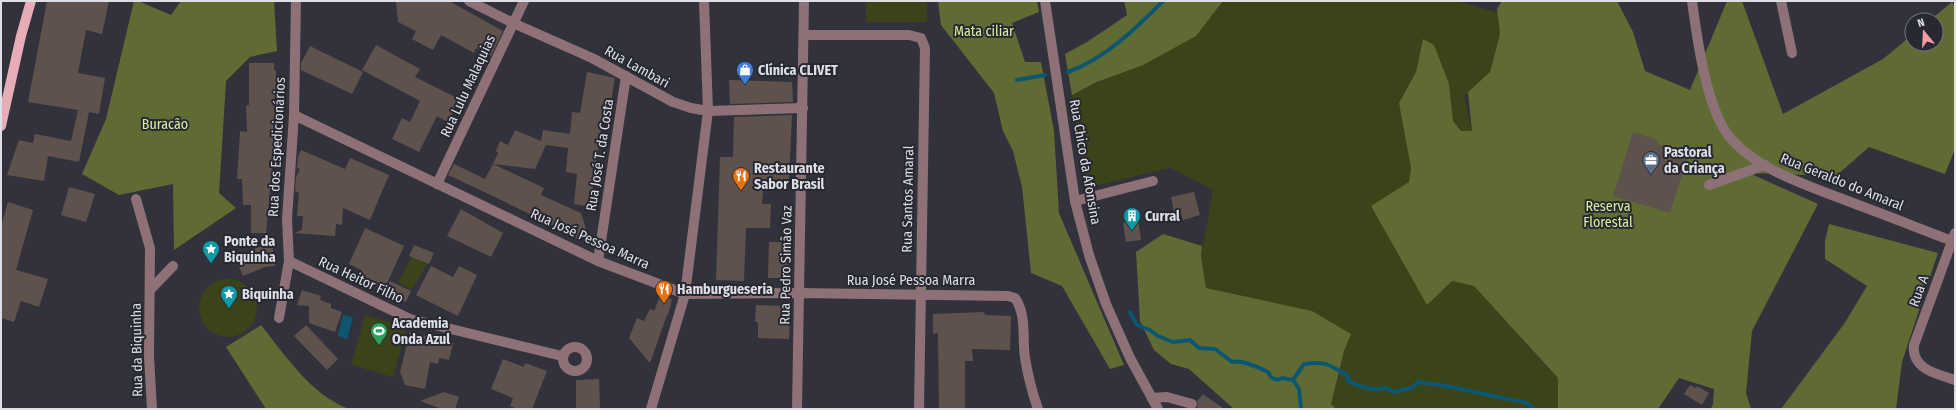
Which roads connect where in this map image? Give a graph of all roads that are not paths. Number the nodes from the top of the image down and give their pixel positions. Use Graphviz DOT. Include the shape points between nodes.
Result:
graph roads {
  1 [pos="24,1"];
  2 [pos="31,1"];
  3 [pos="296,1"];
  4 [pos="469,1"];
  5 [pos="524,1"];
  6 [pos="704,1"];
  7 [pos="804,1"];
  8 [pos="1046,1"];
  9 [pos="1692,1"];
  10 [pos="1781,1"];
  11 [pos="513,23"];
  12 [pos="804,35"];
  13 [pos="21,36"];
  14 [pos="1792,54"];
  15 [pos="626,76"];
  16 [pos="803,108"];
  17 [pos="708,111"];
  18 [pos="294,115"];
  19 [pos="1,126"];
  20 [pos="1765,165"];
  21 [pos="1153,181"];
  22 [pos="437,184"];
  23 [pos="1709,185"];
  24 [pos="136,199"];
  25 [pos="1075,201"];
  26 [pos="1954,239"];
  27 [pos="289,261"];
  28 [pos="598,261"];
  29 [pos="173,266"];
  30 [pos="150,290"];
  31 [pos="799,293"];
  32 [pos="685,294"];
  33 [pos="920,295"];
  34 [pos="280,318"];
  35 [pos="562,356"];
  36 [pos="1955,380"];
  37 [pos="1152,398"];
  38 [pos="1192,404"];
  39 [pos="152,409"];
  40 [pos="651,409"];
  41 [pos="797,409"];
  42 [pos="919,409"];
  43 [pos="1038,409"];
  44 [pos="1158,409"];
  1 -- 13 [label="main road"];
  2 -- 13 [label="main road"];
  3 -- 18 [label="street, Rua dos Espedicionários"];
  4 -- 11 [label="street, Rua Lambari"];
  5 -- 11 [label="street, Rua Lulu Malaquias"];
  6 -- 17 [label="street"];
  7 -- 12 [label="street, Rua Pedro Simão Vaz"];
  8 -- 25 [label="street, Rua Chico da Afonsina"];
  9 -- 20 [label="street, Rua Geraldo do Amaral" via="1709,90 1728,134 1744,153"];
  10 -- 14 [label="street"];
  11 -- 15 [label="street, Rua Lambari"];
  11 -- 22 [label="street, Rua Lulu Malaquias"];
  12 -- 16 [label="street, Rua Pedro Simão Vaz"];
  12 -- 33 [label="street, Rua Santos Amaral" via="909,35 921,38 926,60"];
  13 -- 19 [label="main road"];
  15 -- 17 [label="street, Rua Lambari" via="673,102"];
  15 -- 28 [label="street, Rua José T. da Costa"];
  16 -- 17 [label="street, Rua Lambari"];
  16 -- 31 [label="street, Rua Pedro Simão Vaz"];
  17 -- 32 [label="street"];
  18 -- 22 [label="street, Rua José Pessoa Marra"];
  18 -- 27 [label="street, Rua dos Espedicionários" via="287,219"];
  20 -- 23 [label="street"];
  20 -- 26 [label="street, Rua Geraldo do Amaral" via="1810,186"];
  21 -- 25 [label="street"];
  22 -- 28 [label="street, Rua José Pessoa Marra"];
  24 -- 30 [label="street, Rua da Biquinha" via="150,248"];
  25 -- 37 [label="street, Rua Chico da Afonsina" via="1089,255 1106,304 1130,358"];
  26 -- 36 [label="street, Rua A" via="1914,345 1914,353 1915,360 1928,370"];
  27 -- 34 [label="street, Rua dos Espedicionários"];
  27 -- 35 [label="street, Rua Heitor Filho" via="410,319"];
  28 -- 32 [label="street, Rua José Pessoa Marra"];
  29 -- 30 [label="street"];
  30 -- 39 [label="street, Rua da Biquinha" via="149,356"];
  31 -- 32 [label="street, Rua José Pessoa Marra"];
  31 -- 33 [label="street, Rua José Pessoa Marra"];
  31 -- 41 [label="street, Rua Pedro Simão Vaz"];
  32 -- 40 [label="street"];
  33 -- 42 [label="street, Rua Santos Amaral"];
  33 -- 43 [label="street, Rua José Pessoa Marra" via="1000,294 1015,298 1021,310 1025,357 1031,390"];
  37 -- 38 [label="street" via="1166,397"];
  37 -- 44 [label="street, Rua Chico da Afonsina"];
}
